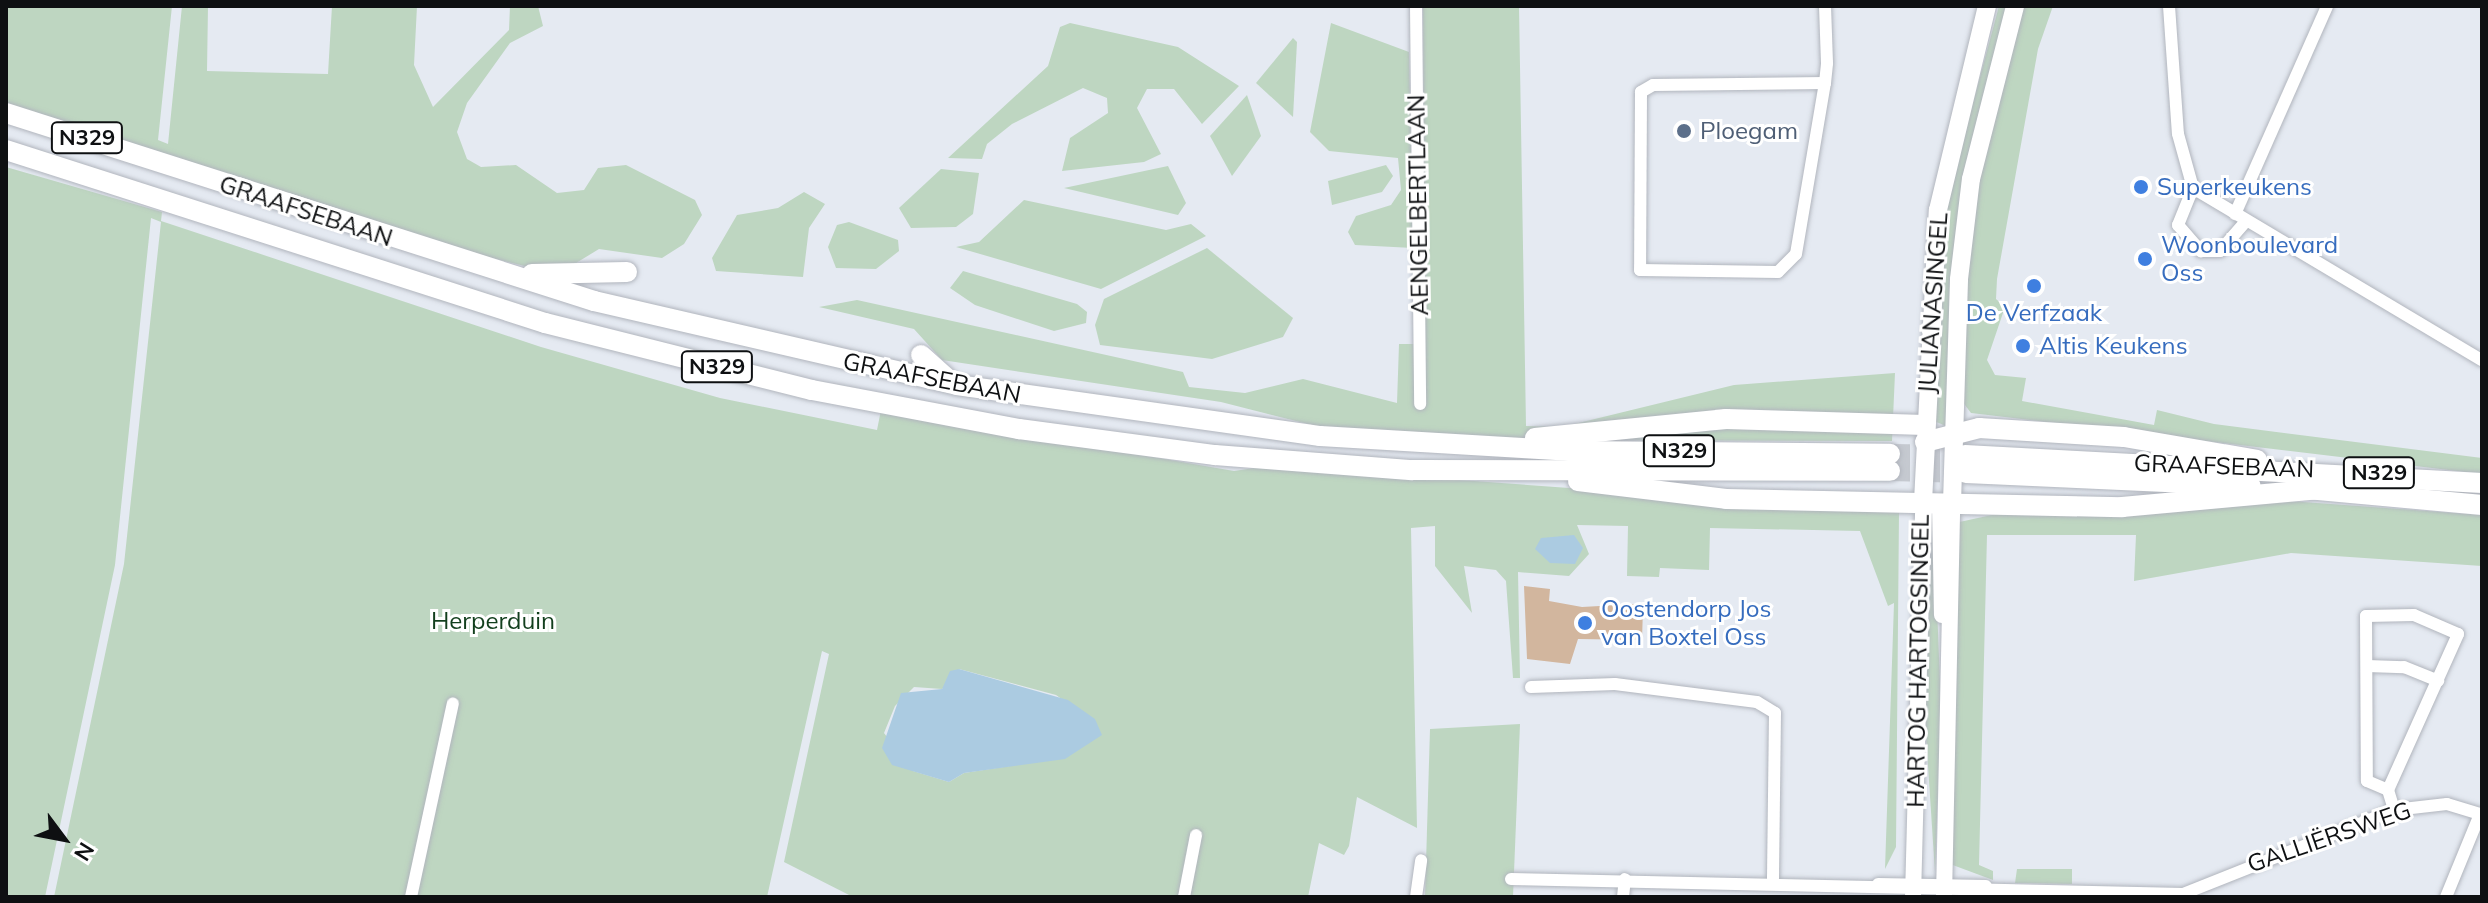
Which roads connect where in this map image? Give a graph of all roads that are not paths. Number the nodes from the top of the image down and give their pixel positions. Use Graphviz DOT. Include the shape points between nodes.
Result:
graph roads {
  1 [pos="1416,6"];
  2 [pos="1825,6"];
  3 [pos="1987,6"];
  4 [pos="2015,6"];
  5 [pos="2169,6"];
  6 [pos="2327,6"];
  7 [pos="1825,83"];
  8 [pos="6,113"];
  9 [pos="6,150"];
  10 [pos="2193,188"];
  11 [pos="2240,217"];
  12 [pos="475,267"];
  13 [pos="627,272"];
  14 [pos="921,355"];
  15 [pos="2482,360"];
  16 [pos="957,385"];
  17 [pos="1420,404"];
  18 [pos="1935,433"];
  19 [pos="1467,445"];
  20 [pos="2279,468"];
  21 [pos="1546,473"];
  22 [pos="2482,483"];
  23 [pos="2320,489"];
  24 [pos="1938,503"];
  25 [pos="2482,505"];
  26 [pos="2367,666"];
  27 [pos="2438,681"];
  28 [pos="1531,687"];
  29 [pos="453,703"];
  30 [pos="2388,790"];
  31 [pos="2394,810"];
  32 [pos="2481,814"];
  33 [pos="1196,835"];
  34 [pos="1421,860"];
  35 [pos="1511,879"];
  36 [pos="1625,879"];
  37 [pos="1773,879"];
  38 [pos="1913,889"];
  39 [pos="1857,890"];
  40 [pos="1944,890"];
  41 [pos="2183,896"];
  42 [pos="411,897"];
  43 [pos="1184,897"];
  44 [pos="1416,897"];
  45 [pos="1623,897"];
  46 [pos="2446,897"];
  1 -- 17 [label="street, AENGELBERTLAAN"];
  2 -- 7 [label="street"];
  3 -- 18 [label="main road, JULIANASINGEL" via="1938,210"];
  4 -- 18 [label="main road, JULIANASINGEL" via="1971,179"];
  5 -- 10 [label="street" via="2178,134"];
  6 -- 11 [label="street"];
  7 -- 7 [label="street" via="1796,254 1787,266 1761,274 1640,270 1641,92 1653,85"];
  8 -- 12 [label="main road, GRAAFSEBAAN / N329"];
  9 -- 21 [label="main road, GRAAFSEBAAN / N329" via="545,323 812,390 1215,455"];
  10 -- 11 [label="street"];
  10 -- 11 [label="street" via="2178,225 2201,251 2220,251"];
  11 -- 15 [label="street"];
  12 -- 13 [label="main road" via="549,276"];
  12 -- 16 [label="main road, GRAAFSEBAAN / N329" via="740,339"];
  14 -- 16 [label="main road"];
  16 -- 19 [label="main road, GRAAFSEBAAN / N329" via="1320,436"];
  18 -- 19 [label="main road, N329" via="1726,419"];
  18 -- 20 [label="main road, N329" via="2151,440 2243,454"];
  18 -- 24 [label="main road, HARTOG HARTOGSINGEL"];
  18 -- 24 [label="main road, JULIANASINGEL"];
  19 -- 21 [label="main road, GRAAFSEBAAN / N329" via="1890,462"];
  20 -- 22 [label="main road, GRAAFSEBAAN / N329"];
  20 -- 23 [label="main road, GRAAFSEBAAN / N329" via="1966,464"];
  21 -- 24 [label="main road, N329" via="1726,499"];
  23 -- 24 [label="main road, N329" via="2122,507"];
  23 -- 25 [label="main road, GRAAFSEBAAN / N329"];
  24 -- 38 [label="street, HARTOG HARTOGSINGEL"];
  24 -- 40 [label="street, HARTOG HARTOGSINGEL" via="1947,644"];
  26 -- 27 [label="street" via="2404,667"];
  26 -- 27 [label="street" via="2366,616 2414,615 2458,634"];
  26 -- 30 [label="street" via="2367,781"];
  27 -- 30 [label="street"];
  28 -- 37 [label="street" via="1615,684 1757,702 1775,713"];
  29 -- 42 [label="street"];
  30 -- 31 [label="street"];
  31 -- 32 [label="street, GALLIËRSWEG" via="2447,804"];
  31 -- 41 [label="street, GALLIËRSWEG"];
  32 -- 46 [label="street"];
  33 -- 43 [label="street"];
  34 -- 44 [label="street"];
  35 -- 36 [label="street, GALLIËRSWEG"];
  36 -- 37 [label="street, GALLIËRSWEG"];
  36 -- 45 [label="street"];
  37 -- 39 [label="street, GALLIËRSWEG"];
  38 -- 39 [label="street, GALLIËRSWEG" via="1874,884"];
  38 -- 40 [label="street, GALLIËRSWEG"];
  40 -- 41 [label="street, GALLIËRSWEG" via="1989,887"];
}
